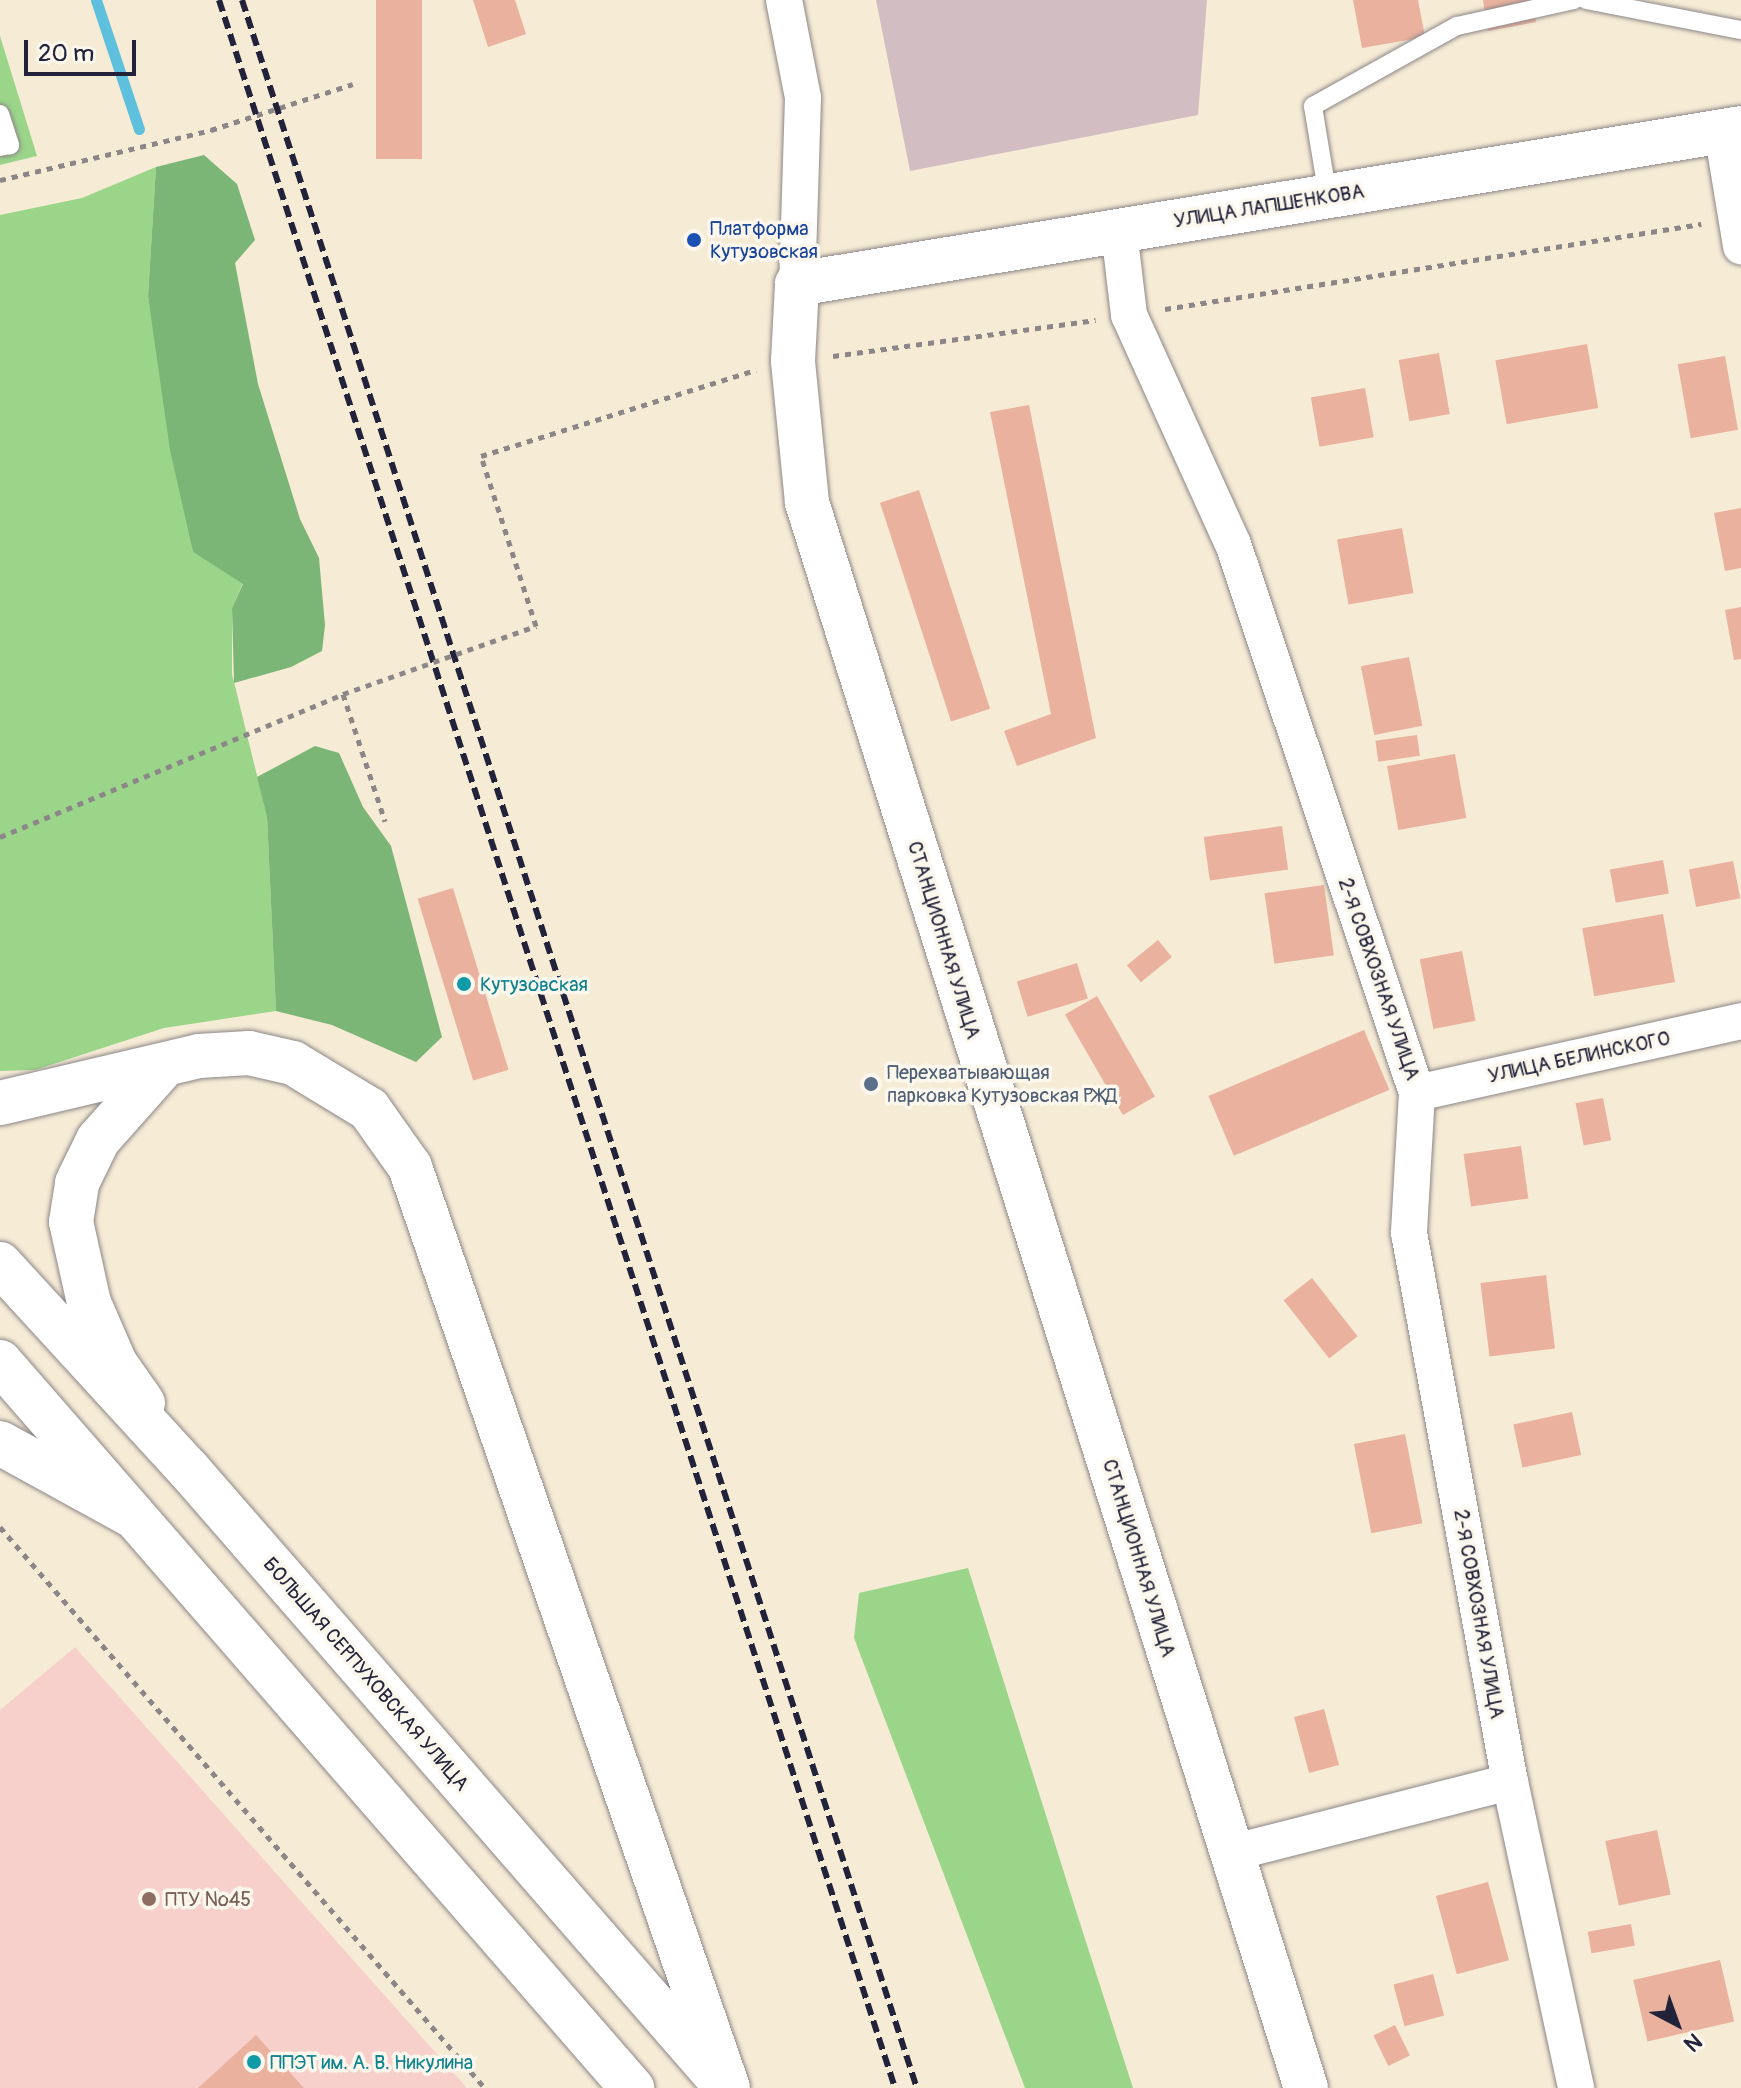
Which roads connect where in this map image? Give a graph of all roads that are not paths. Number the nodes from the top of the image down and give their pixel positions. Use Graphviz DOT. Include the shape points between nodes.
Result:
graph roads {
  1 [pos="784,0"];
  2 [pos="1574,0"];
  3 [pos="1586,0"];
  4 [pos="1741,30"];
  5 [pos="0,114"];
  6 [pos="1731,130"];
  7 [pos="0,147"];
  8 [pos="1328,197"];
  9 [pos="1119,231"];
  10 [pos="1741,246"];
  11 [pos="797,284"];
  12 [pos="1741,1021"];
  13 [pos="162,1068"];
  14 [pos="1417,1093"];
  15 [pos="0,1103"];
  16 [pos="0,1264"];
  17 [pos="0,1362"];
  18 [pos="0,1443"];
  19 [pos="189,1470"];
  20 [pos="138,1519"];
  21 [pos="1510,1782"];
  22 [pos="1231,1853"];
  23 [pos="632,2088"];
  24 [pos="727,2088"];
  25 [pos="1306,2088"];
  26 [pos="1576,2088"];
  1 -- 11 [label="street, СТАНЦИОННАЯ УЛИЦА" via="803,98"];
  2 -- 8 [label="lane" via="1457,26 1313,106"];
  3 -- 4 [label="lane"];
  5 -- 7 [label="lane" via="10,145"];
  6 -- 8 [label="street, УЛИЦА ЛАПШЕНКОВА"];
  6 -- 10 [label="street"];
  8 -- 9 [label="street, УЛИЦА ЛАПШЕНКОВА"];
  9 -- 11 [label="street, УЛИЦА ЛАПШЕНКОВА"];
  9 -- 14 [label="street, 2-Я СОВХОЗНАЯ УЛИЦА" via="1129,315 1233,544"];
  11 -- 22 [label="street, СТАНЦИОННАЯ УЛИЦА" via="793,361 807,502"];
  12 -- 14 [label="street, УЛИЦА БЕЛИНСКОГО"];
  13 -- 15 [label="street"];
  13 -- 19 [label="street" via="98,1140 77,1183 71,1222 89,1303 115,1363"];
  13 -- 24 [label="street" via="199,1056 249,1053 293,1063 369,1109 410,1167"];
  14 -- 21 [label="street, 2-Я СОВХОЗНАЯ УЛИЦА" via="1409,1233"];
  16 -- 19 [label="street, БОЛЬШАЯ СЕРПУХОВСКАЯ УЛИЦА"];
  17 -- 20 [label="street"];
  18 -- 20 [label="street"];
  19 -- 24 [label="street, БОЛЬШАЯ СЕРПУХОВСКАЯ УЛИЦА"];
  20 -- 23 [label="street"];
  21 -- 22 [label="street"];
  21 -- 26 [label="street, 2-Я СОВХОЗНАЯ УЛИЦА"];
  22 -- 25 [label="street, СТАНЦИОННАЯ УЛИЦА"];
}
